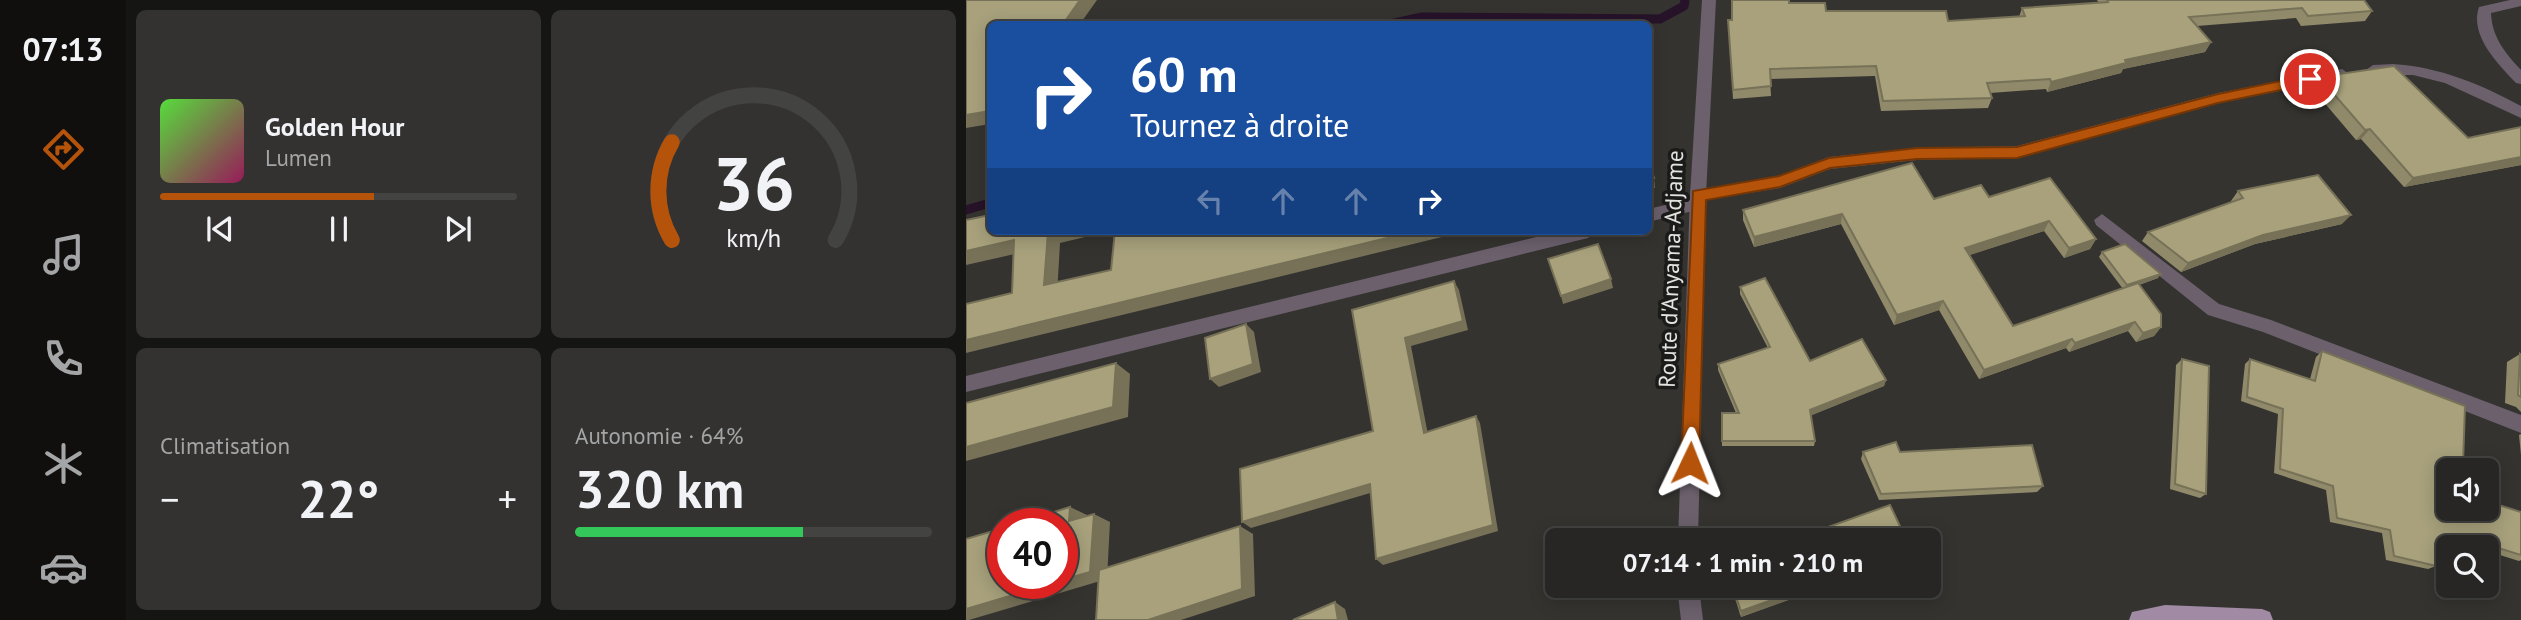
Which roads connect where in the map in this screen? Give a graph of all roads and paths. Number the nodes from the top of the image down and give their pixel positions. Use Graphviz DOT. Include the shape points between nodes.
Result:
graph roads {
  1 [pos="1709,0"];
  2 [pos="2521,2"];
  3 [pos="2521,79"];
  4 [pos="2521,113"];
  5 [pos="1699,199"];
  6 [pos="1652,215"];
  7 [pos="2102,220"];
  8 [pos="1572,235"];
  9 [pos="966,384"];
  10 [pos="2521,424"];
  11 [pos="1688,528"];
  12 [pos="1689,598"];
  13 [pos="1692,620"];
  14 [pos="2140,620"];
  15 [pos="2262,620"];
  1 -- 5 [label="street, Route d'Anyama-Adjame"];
  2 -- 3 [label="street" via="2484,10 2483,30"];
  4 -- 5 [label="street" via="2445,76 2388,68 2218,98 2017,152 1917,154 1829,163 1780,182"];
  5 -- 6 [label="street"];
  5 -- 11 [label="street, Route d'Anyama-Adjame"];
  7 -- 10 [label="street" via="2214,310 2265,325"];
  8 -- 9 [label="street"];
  12 -- 13 [label="street"];
  14 -- 15 [label="main road"];
}
